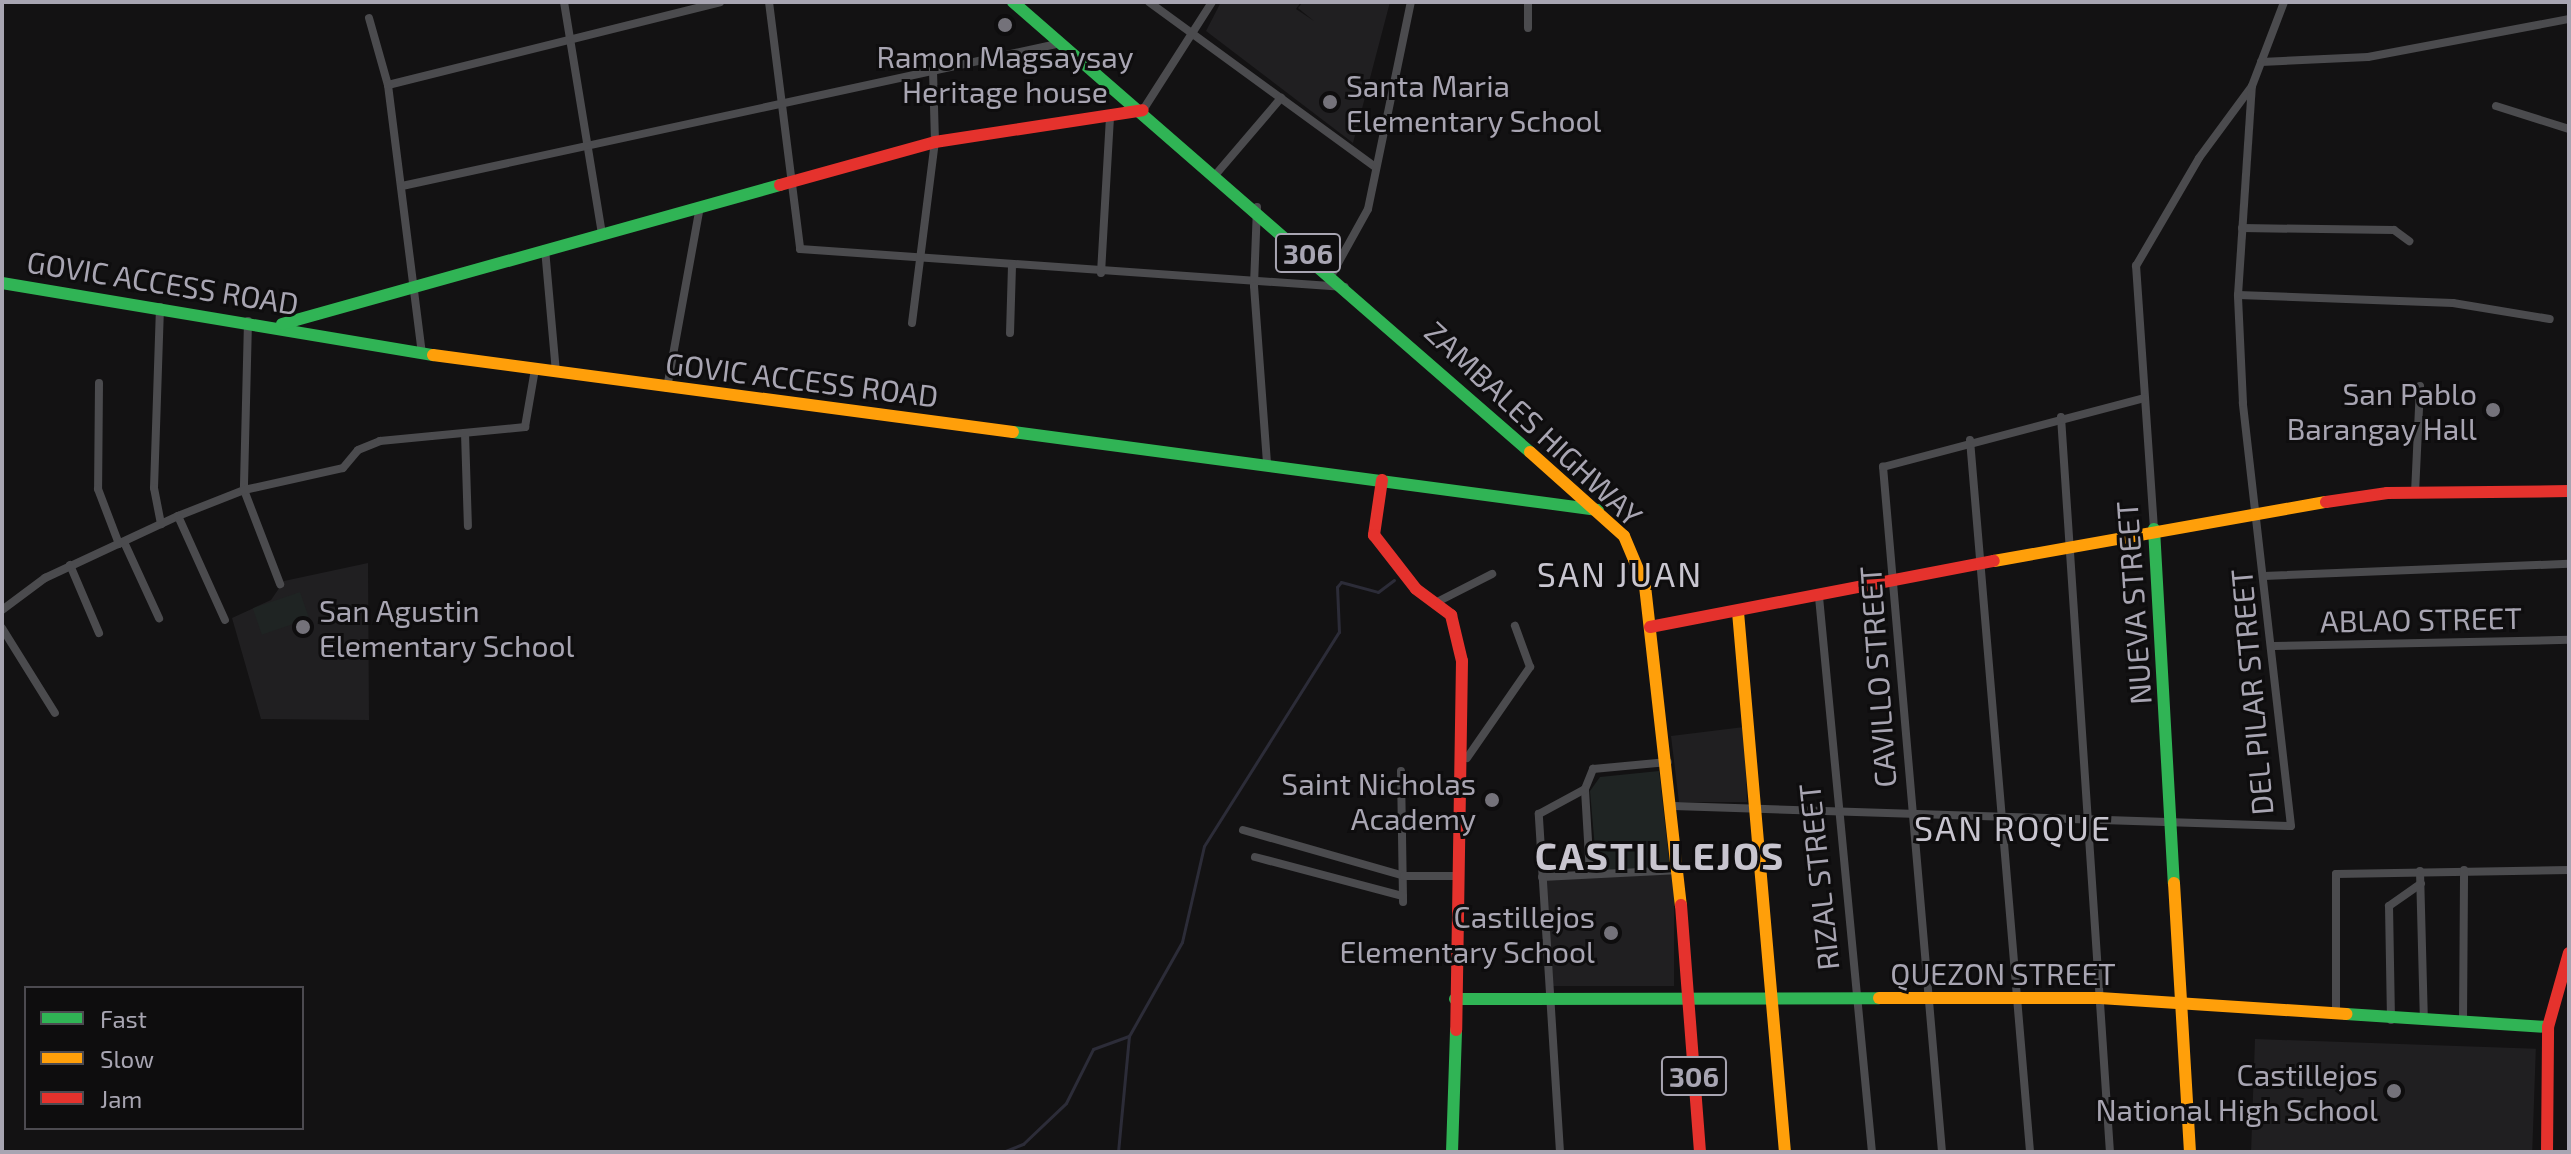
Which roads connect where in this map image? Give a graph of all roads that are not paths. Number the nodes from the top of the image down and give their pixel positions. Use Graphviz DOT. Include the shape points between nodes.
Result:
graph roads {
  1 [pos="564,2"];
  2 [pos="720,2"];
  3 [pos="769,2"];
  4 [pos="1013,2"];
  5 [pos="1149,2"];
  6 [pos="1212,2"];
  7 [pos="1411,2"];
  8 [pos="1528,2"];
  9 [pos="2284,2"];
  10 [pos="369,18"];
  11 [pos="2569,19"];
  12 [pos="1528,28"];
  13 [pos="1197,33"];
  14 [pos="572,42"];
  15 [pos="1061,43"];
  16 [pos="2261,62"];
  17 [pos="933,72"];
  18 [pos="388,85"];
  19 [pos="2252,86"];
  20 [pos="1281,98"];
  21 [pos="2496,106"];
  22 [pos="782,108"];
  23 [pos="1143,110"];
  24 [pos="1110,118"];
  25 [pos="2569,129"];
  26 [pos="935,142"];
  27 [pos="587,146"];
  28 [pos="1375,167"];
  29 [pos="1217,173"];
  30 [pos="792,179"];
  31 [pos="402,186"];
  32 [pos="700,206"];
  33 [pos="1257,207"];
  34 [pos="2242,228"];
  35 [pos="602,233"];
  36 [pos="2409,241"];
  37 [pos="545,249"];
  38 [pos="921,257"];
  39 [pos="1012,265"];
  40 [pos="1101,273"];
  41 [pos="1332,274"];
  42 [pos="2,283"];
  43 [pos="417,286"];
  44 [pos="1254,286"];
  45 [pos="1346,287"];
  46 [pos="2238,295"];
  47 [pos="160,306"];
  48 [pos="2550,319"];
  49 [pos="248,321"];
  50 [pos="912,323"];
  51 [pos="279,324"];
  52 [pos="1010,333"];
  53 [pos="422,354"];
  54 [pos="535,369"];
  55 [pos="556,373"];
  56 [pos="99,383"];
  57 [pos="2420,386"];
  58 [pos="667,388"];
  59 [pos="2144,398"];
  60 [pos="2061,417"];
  61 [pos="465,433"];
  62 [pos="1970,440"];
  63 [pos="1267,465"];
  64 [pos="1382,480"];
  65 [pos="244,490"];
  66 [pos="2569,491"];
  67 [pos="2415,493"];
  68 [pos="1599,510"];
  69 [pos="2258,514"];
  70 [pos="178,516"];
  71 [pos="161,524"];
  72 [pos="468,526"];
  73 [pos="2154,529"];
  74 [pos="121,543"];
  75 [pos="2070,546"];
  76 [pos="1985,564"];
  77 [pos="2569,564"];
  78 [pos="70,565"];
  79 [pos="1492,574"];
  80 [pos="2264,576"];
  81 [pos="1894,583"];
  82 [pos="280,584"];
  83 [pos="1819,597"];
  84 [pos="1437,602"];
  85 [pos="2,610"];
  86 [pos="1738,612"];
  87 [pos="159,618"];
  88 [pos="225,620"];
  89 [pos="1515,626"];
  90 [pos="1650,627"];
  91 [pos="2,628"];
  92 [pos="99,633"];
  93 [pos="2569,640"];
  94 [pos="2274,646"];
  95 [pos="55,713"];
  96 [pos="1466,761"];
  97 [pos="1668,762"];
  98 [pos="1401,771"];
  99 [pos="1585,789"];
  100 [pos="1674,806"];
  101 [pos="1754,809"];
  102 [pos="1835,812"];
  103 [pos="1911,816"];
  104 [pos="2002,821"];
  105 [pos="2088,824"];
  106 [pos="2176,826"];
  107 [pos="1243,830"];
  108 [pos="1255,857"];
  109 [pos="1680,870"];
  110 [pos="2464,870"];
  111 [pos="2569,870"];
  112 [pos="2420,871"];
  113 [pos="1590,874"];
  114 [pos="1404,876"];
  115 [pos="1458,876"];
  116 [pos="1542,877"];
  117 [pos="2421,884"];
  118 [pos="2569,953"];
  119 [pos="1927,997"];
  120 [pos="1769,998"];
  121 [pos="1854,998"];
  122 [pos="2018,998"];
  123 [pos="2100,998"];
  124 [pos="1455,999"];
  125 [pos="1549,999"];
  126 [pos="1688,1000"];
  127 [pos="2182,1002"];
  128 [pos="2336,1011"];
  129 [pos="2391,1020"];
  130 [pos="2424,1022"];
  131 [pos="2463,1023"];
  132 [pos="2548,1027"];
  133 [pos="1452,1152"];
  134 [pos="1560,1152"];
  135 [pos="1700,1152"];
  136 [pos="1785,1152"];
  137 [pos="1872,1152"];
  138 [pos="1942,1152"];
  139 [pos="2030,1152"];
  140 [pos="2110,1152"];
  141 [pos="2190,1152"];
  142 [pos="2547,1152"];
  1 -- 14 [label="street"];
  2 -- 14 [label="street"];
  3 -- 22 [label="street"];
  4 -- 15 [label="main road, ZAMBALES HIGHWAY / 306"];
  5 -- 13 [label="street"];
  6 -- 13 [label="street"];
  7 -- 28 [label="street"];
  8 -- 12 [label="street"];
  9 -- 16 [label="street"];
  10 -- 18 [label="street"];
  11 -- 16 [label="street" via="2368,57"];
  13 -- 20 [label="street"];
  13 -- 23 [label="street"];
  14 -- 18 [label="street"];
  14 -- 27 [label="street"];
  15 -- 17 [label="street"];
  15 -- 23 [label="main road, ZAMBALES HIGHWAY / 306"];
  16 -- 19 [label="street"];
  17 -- 22 [label="street"];
  17 -- 26 [label="street"];
  18 -- 31 [label="street"];
  19 -- 34 [label="street, DEL PILAR STREET"];
  19 -- 59 [label="street, NUEVA STREET" via="2199,158 2136,266"];
  20 -- 28 [label="street"];
  20 -- 29 [label="street"];
  21 -- 25 [label="street"];
  22 -- 27 [label="street"];
  22 -- 30 [label="street"];
  23 -- 24 [label="main road"];
  23 -- 29 [label="main road, ZAMBALES HIGHWAY / 306"];
  24 -- 26 [label="main road"];
  24 -- 40 [label="street"];
  26 -- 30 [label="main road"];
  26 -- 38 [label="street"];
  27 -- 31 [label="street"];
  27 -- 35 [label="street"];
  28 -- 41 [label="street" via="1368,209"];
  29 -- 33 [label="main road, ZAMBALES HIGHWAY / 306"];
  30 -- 32 [label="main road"];
  30 -- 38 [label="street" via="800,249"];
  31 -- 43 [label="street"];
  32 -- 35 [label="main road"];
  32 -- 58 [label="street"];
  33 -- 41 [label="main road, ZAMBALES HIGHWAY / 306"];
  33 -- 44 [label="street"];
  34 -- 36 [label="street" via="2394,230"];
  34 -- 46 [label="street, DEL PILAR STREET"];
  35 -- 37 [label="main road"];
  37 -- 43 [label="main road"];
  37 -- 55 [label="street"];
  38 -- 39 [label="street"];
  38 -- 50 [label="street"];
  39 -- 40 [label="street"];
  39 -- 52 [label="street"];
  40 -- 44 [label="street"];
  41 -- 45 [label="main road, ZAMBALES HIGHWAY / 306"];
  42 -- 47 [label="main road, GOVIC ACCESS ROAD"];
  43 -- 51 [label="main road"];
  43 -- 53 [label="street"];
  44 -- 45 [label="street"];
  44 -- 63 [label="street"];
  45 -- 68 [label="main road, ZAMBALES HIGHWAY / 306"];
  46 -- 48 [label="street" via="2453,303"];
  46 -- 69 [label="street, DEL PILAR STREET"];
  47 -- 49 [label="main road, GOVIC ACCESS ROAD"];
  47 -- 71 [label="street" via="154,488"];
  49 -- 51 [label="main road, GOVIC ACCESS ROAD"];
  49 -- 65 [label="street"];
  51 -- 53 [label="main road, GOVIC ACCESS ROAD"];
  53 -- 54 [label="main road, GOVIC ACCESS ROAD"];
  54 -- 55 [label="main road, GOVIC ACCESS ROAD"];
  54 -- 61 [label="street" via="525,427"];
  55 -- 58 [label="main road, GOVIC ACCESS ROAD"];
  56 -- 74 [label="street" via="98,489"];
  57 -- 67 [label="street"];
  58 -- 63 [label="main road, GOVIC ACCESS ROAD"];
  59 -- 60 [label="street, CAVILLO STREET"];
  59 -- 73 [label="street, NUEVA STREET"];
  60 -- 62 [label="street, CAVILLO STREET"];
  60 -- 75 [label="street"];
  61 -- 65 [label="street" via="380,441 358,450 343,468"];
  61 -- 72 [label="street"];
  62 -- 76 [label="street"];
  62 -- 81 [label="street, CAVILLO STREET" via="1883,467"];
  63 -- 64 [label="main road, GOVIC ACCESS ROAD"];
  64 -- 68 [label="main road, GOVIC ACCESS ROAD"];
  64 -- 84 [label="main road" via="1374,535 1416,589"];
  65 -- 70 [label="street"];
  65 -- 82 [label="street"];
  66 -- 67 [label="main road"];
  67 -- 69 [label="main road"];
  68 -- 90 [label="main road, ZAMBALES HIGHWAY / 306" via="1638,561"];
  69 -- 73 [label="main road"];
  69 -- 80 [label="street, DEL PILAR STREET"];
  70 -- 71 [label="street"];
  70 -- 88 [label="street"];
  71 -- 74 [label="street"];
  73 -- 75 [label="main road"];
  73 -- 106 [label="main road, NUEVA STREET"];
  74 -- 78 [label="street"];
  74 -- 87 [label="street"];
  75 -- 76 [label="main road"];
  75 -- 105 [label="street"];
  76 -- 81 [label="main road"];
  76 -- 104 [label="street"];
  77 -- 80 [label="street"];
  78 -- 85 [label="street"];
  78 -- 92 [label="street"];
  79 -- 84 [label="street"];
  80 -- 94 [label="street, DEL PILAR STREET"];
  81 -- 83 [label="main road"];
  81 -- 103 [label="street, CAVILLO STREET"];
  83 -- 86 [label="main road"];
  83 -- 102 [label="street, RIZAL STREET"];
  84 -- 96 [label="main road" via="1457,632"];
  86 -- 90 [label="main road"];
  86 -- 101 [label="main road"];
  89 -- 96 [label="street" via="1530,667"];
  90 -- 97 [label="main road, ZAMBALES HIGHWAY / 306"];
  91 -- 95 [label="street"];
  93 -- 94 [label="street, ABLAO STREET"];
  94 -- 106 [label="street, DEL PILAR STREET" via="2291,826"];
  96 -- 115 [label="main road"];
  97 -- 99 [label="street" via="1593,769"];
  97 -- 100 [label="main road, ZAMBALES HIGHWAY / 306"];
  98 -- 114 [label="street"];
  99 -- 113 [label="street"];
  99 -- 116 [label="street" via="1539,814"];
  100 -- 101 [label="street, DEL PILAR STREET"];
  100 -- 109 [label="main road, ZAMBALES HIGHWAY / 306"];
  101 -- 102 [label="street, DEL PILAR STREET"];
  101 -- 120 [label="main road"];
  102 -- 103 [label="street, DEL PILAR STREET"];
  102 -- 121 [label="street, RIZAL STREET"];
  103 -- 104 [label="street, DEL PILAR STREET"];
  103 -- 119 [label="street, CAVILLO STREET"];
  104 -- 105 [label="street, DEL PILAR STREET"];
  104 -- 122 [label="street"];
  105 -- 106 [label="street, DEL PILAR STREET"];
  105 -- 123 [label="street"];
  106 -- 127 [label="main road, NUEVA STREET"];
  107 -- 114 [label="street"];
  108 -- 114 [label="street" via="1403,899"];
  109 -- 113 [label="street"];
  109 -- 126 [label="main road, ZAMBALES HIGHWAY / 306"];
  110 -- 111 [label="street"];
  110 -- 112 [label="street"];
  110 -- 131 [label="street"];
  112 -- 117 [label="street"];
  112 -- 128 [label="street" via="2336,874"];
  113 -- 116 [label="street"];
  114 -- 115 [label="street"];
  115 -- 124 [label="main road"];
  116 -- 125 [label="street"];
  117 -- 129 [label="street" via="2389,906"];
  117 -- 130 [label="street"];
  118 -- 132 [label="main road"];
  119 -- 121 [label="main road, QUEZON STREET"];
  119 -- 122 [label="main road, QUEZON STREET"];
  119 -- 138 [label="street, CAVILLO STREET"];
  120 -- 121 [label="main road, QUEZON STREET"];
  120 -- 126 [label="main road, QUEZON STREET"];
  120 -- 136 [label="main road"];
  121 -- 137 [label="street, RIZAL STREET"];
  122 -- 123 [label="main road, QUEZON STREET"];
  122 -- 139 [label="street"];
  123 -- 127 [label="main road, QUEZON STREET"];
  123 -- 140 [label="street"];
  124 -- 125 [label="main road, QUEZON STREET"];
  124 -- 133 [label="main road"];
  125 -- 126 [label="main road, QUEZON STREET"];
  125 -- 134 [label="street"];
  126 -- 135 [label="main road, ZAMBALES HIGHWAY / 306"];
  127 -- 128 [label="main road, QUEZON STREET"];
  127 -- 141 [label="main road, NUEVA STREET"];
  128 -- 129 [label="main road, QUEZON STREET"];
  129 -- 130 [label="main road, QUEZON STREET"];
  130 -- 131 [label="main road, QUEZON STREET"];
  131 -- 132 [label="main road, QUEZON STREET"];
  132 -- 142 [label="main road"];
}
